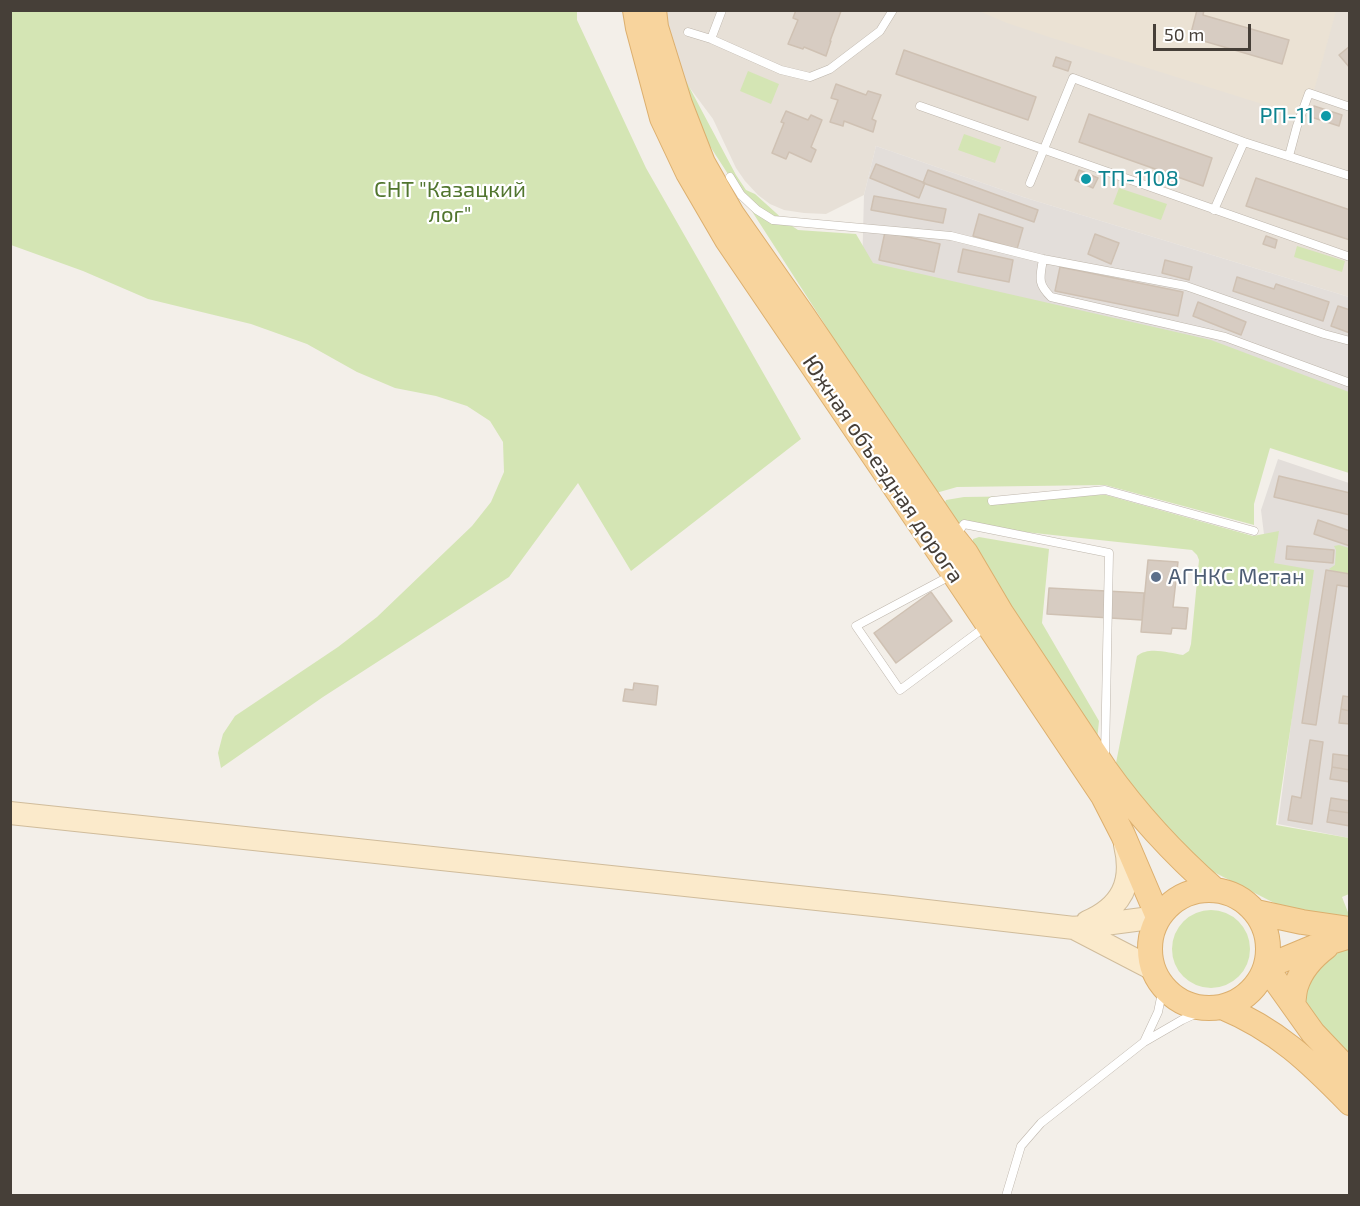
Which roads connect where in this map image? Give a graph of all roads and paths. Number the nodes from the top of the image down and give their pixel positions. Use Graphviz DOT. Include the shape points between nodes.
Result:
graph roads {
  1 [pos="635,10"];
  2 [pos="654,10"];
  3 [pos="722,10"];
  4 [pos="893,10"];
  5 [pos="688,32"];
  6 [pos="711,39"];
  7 [pos="920,106"];
  8 [pos="1350,107"];
  9 [pos="1244,142"];
  10 [pos="1043,148"];
  11 [pos="1289,156"];
  12 [pos="1350,176"];
  13 [pos="730,177"];
  14 [pos="1030,183"];
  15 [pos="1214,210"];
  16 [pos="1350,258"];
  17 [pos="1043,259"];
  18 [pos="1350,341"];
  19 [pos="1350,383"];
  20 [pos="992,501"];
  21 [pos="1254,531"];
  22 [pos="946,544"];
  23 [pos="954,574"];
  24 [pos="988,625"];
  25 [pos="1105,769"];
  26 [pos="10,813"];
  27 [pos="1123,835"];
  28 [pos="1215,890"];
  29 [pos="1256,912"];
  30 [pos="1158,917"];
  31 [pos="1074,928"];
  32 [pos="1350,929"];
  33 [pos="1350,936"];
  34 [pos="1266,967"];
  35 [pos="1158,979"];
  36 [pos="1293,1005"];
  37 [pos="1214,1008"];
  38 [pos="1144,1042"];
  39 [pos="1350,1072"];
  40 [pos="1350,1103"];
  41 [pos="1006,1196"];
  1 -- 22 [label="main road, Южная объездная дорога" via="662,118 727,240"];
  2 -- 22 [label="main road, Южная объездная дорога" via="680,104 703,163"];
  3 -- 6 [label="lane"];
  4 -- 6 [label="lane" via="880,32 830,69 810,77 781,70"];
  5 -- 6 [label="lane"];
  7 -- 10 [label="lane"];
  8 -- 11 [label="lane" via="1309,93"];
  9 -- 10 [label="lane" via="1073,78"];
  9 -- 11 [label="lane"];
  9 -- 15 [label="lane"];
  10 -- 14 [label="lane"];
  10 -- 15 [label="lane"];
  11 -- 12 [label="lane"];
  13 -- 17 [label="lane" via="741,195 772,220 951,236"];
  15 -- 16 [label="lane"];
  17 -- 18 [label="lane" via="1186,286"];
  17 -- 19 [label="lane" via="1040,279 1051,297 1225,338"];
  20 -- 21 [label="lane" via="1105,490"];
  22 -- 23 [label="main road, Южная объездная дорога"];
  22 -- 25 [label="main road, Южная объездная дорога" via="966,553"];
  22 -- 25 [label="lane" via="964,524 1109,553"];
  23 -- 24 [label="main road, Южная объездная дорога"];
  23 -- 24 [label="lane" via="856,626 900,690"];
  24 -- 27 [label="main road, Южная объездная дорога" via="1102,796"];
  25 -- 28 [label="main road, Южная объездная дорога" via="1161,838"];
  26 -- 31 [label="street"];
  27 -- 30 [label="main road, Южная объездная дорога"];
  27 -- 31 [label="street" via="1129,862 1122,893 1112,908"];
  28 -- 29 [label="main road" via="1230,893"];
  28 -- 30 [label="main road" via="1198,890 1183,896"];
  29 -- 32 [label="main road"];
  29 -- 34 [label="main road" via="1269,948"];
  30 -- 31 [label="street"];
  30 -- 35 [label="main road" via="1149,952"];
  31 -- 35 [label="street"];
  33 -- 34 [label="main road"];
  33 -- 36 [label="main road" via="1312,959 1296,985"];
  34 -- 36 [label="main road"];
  34 -- 37 [label="main road" via="1257,985 1242,999"];
  35 -- 37 [label="main road" via="1183,1003"];
  35 -- 38 [label="lane" via="1158,1012"];
  36 -- 39 [label="main road"];
  37 -- 38 [label="lane" via="1182,1020"];
  37 -- 40 [label="main road" via="1244,1016 1277,1036 1309,1061"];
  38 -- 41 [label="lane" via="1041,1123 1022,1146"];
}
